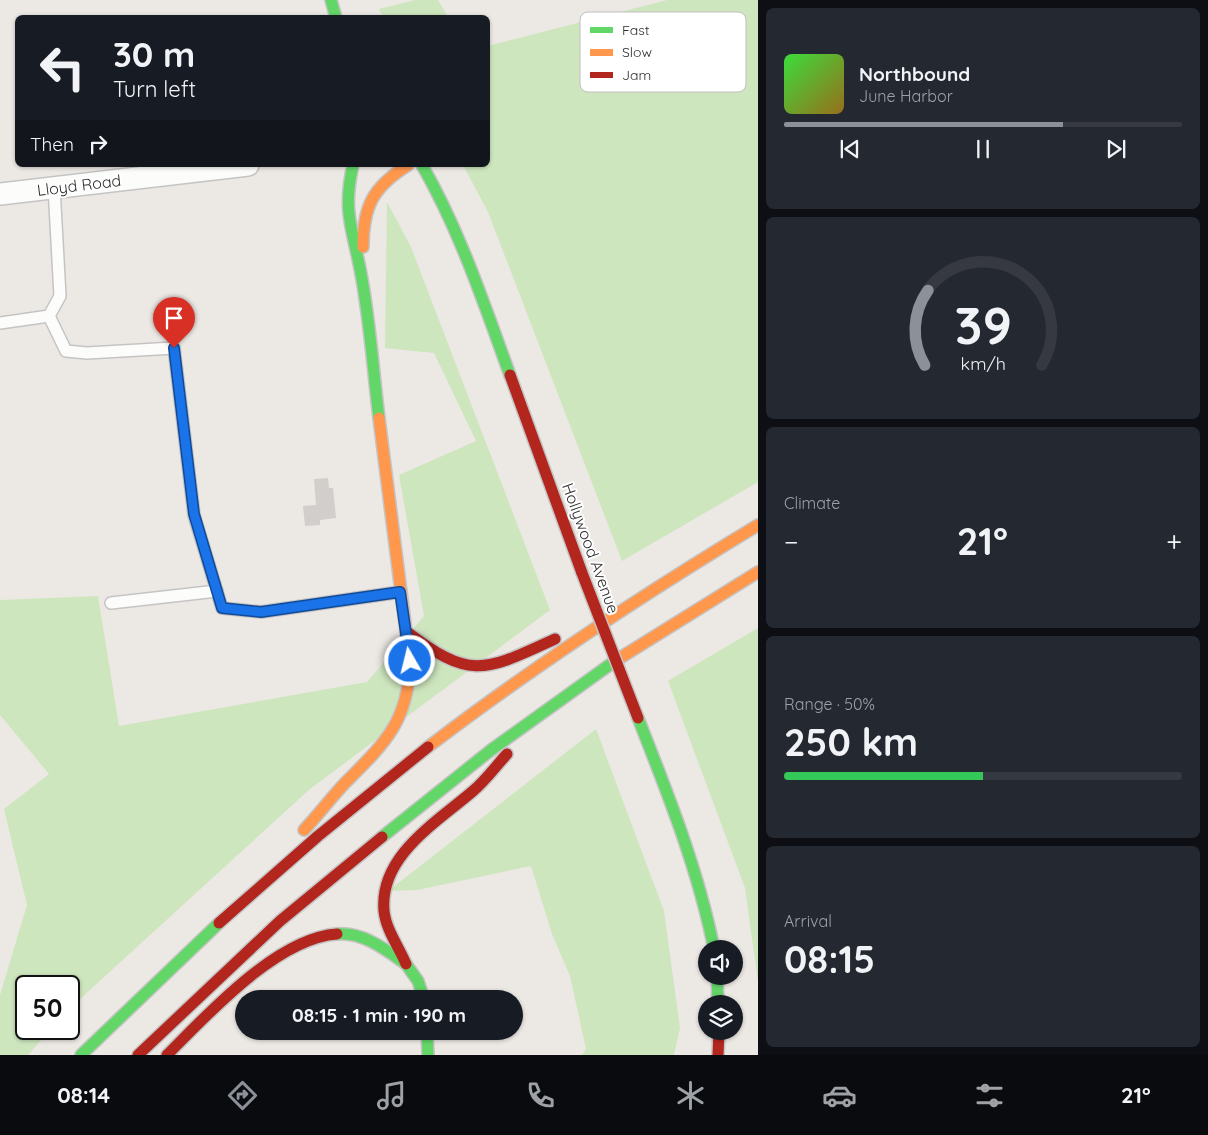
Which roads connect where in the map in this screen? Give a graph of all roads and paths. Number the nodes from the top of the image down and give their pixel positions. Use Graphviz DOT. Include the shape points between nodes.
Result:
graph roads {
  1 [pos="331,0"];
  2 [pos="335,15"];
  3 [pos="231,167"];
  4 [pos="352,167"];
  5 [pos="405,167"];
  6 [pos="423,167"];
  7 [pos="54,188"];
  8 [pos="0,194"];
  9 [pos="361,273"];
  10 [pos="49,316"];
  11 [pos="0,323"];
  12 [pos="758,525"];
  13 [pos="758,572"];
  14 [pos="217,591"];
  15 [pos="400,592"];
  16 [pos="111,603"];
  17 [pos="625,607"];
  18 [pos="406,631"];
  19 [pos="548,709"];
  20 [pos="249,895"];
  21 [pos="712,940"];
  22 [pos="406,964"];
  23 [pos="421,990"];
  24 [pos="427,1040"];
  25 [pos="719,1040"];
  26 [pos="81,1055"];
  27 [pos="138,1055"];
  28 [pos="167,1055"];
  29 [pos="428,1055"];
  30 [pos="718,1055"];
  1 -- 2 [label="main road"];
  3 -- 7 [label="street, Lloyd Road"];
  4 -- 9 [label="main road" via="346,205"];
  5 -- 9 [label="main road" via="377,190 366,211"];
  6 -- 21 [label="main road, Hollywood Avenue, bridge" via="458,236 515,387 692,862"];
  7 -- 8 [label="street, Lloyd Road"];
  7 -- 10 [label="lane" via="60,296"];
  9 -- 15 [label="main road"];
  10 -- 11 [label="lane"];
  10 -- 14 [label="lane" via="66,351 87,353 174,348 194,514"];
  12 -- 17 [label="main road"];
  13 -- 19 [label="main road" via="606,667"];
  14 -- 15 [label="lane" via="222,608 261,612"];
  14 -- 16 [label="lane"];
  15 -- 18 [label="main road"];
  17 -- 18 [label="main road" via="510,660 481,668 442,658"];
  17 -- 20 [label="main road" via="431,745"];
  18 -- 20 [label="main road" via="410,675 404,704 394,728 380,750 340,789"];
  19 -- 22 [label="main road" via="475,789 397,862 386,888 384,910"];
  19 -- 27 [label="main road" via="332,877 230,967"];
  20 -- 26 [label="main road"];
  22 -- 23 [label="main road"];
  22 -- 28 [label="main road" via="375,943 356,935 336,932 315,937 288,950 257,972"];
  24 -- 29 [label="main road"];
  25 -- 30 [label="main road"];
}
